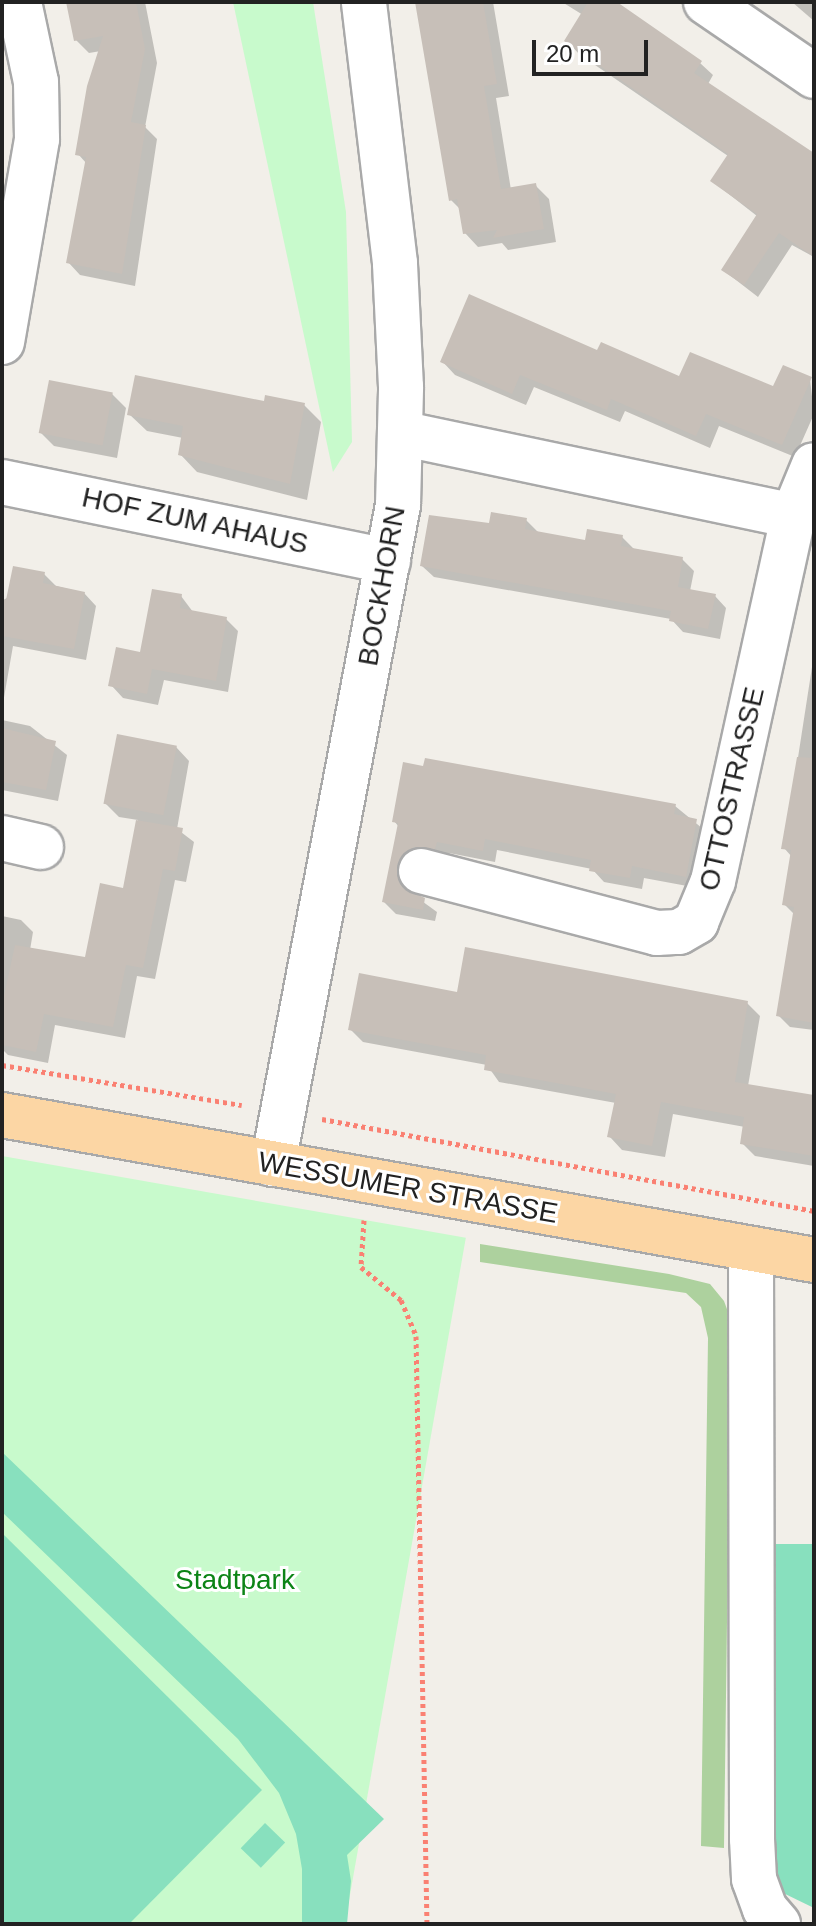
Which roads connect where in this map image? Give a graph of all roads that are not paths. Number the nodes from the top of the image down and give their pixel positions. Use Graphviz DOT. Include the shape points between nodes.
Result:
graph roads {
  1 [pos="19,2"];
  2 [pos="364,2"];
  3 [pos="706,2"];
  4 [pos="814,76"];
  5 [pos="2,342"];
  6 [pos="400,433"];
  7 [pos="814,465"];
  8 [pos="2,482"];
  9 [pos="793,516"];
  10 [pos="388,561"];
  11 [pos="421,871"];
  12 [pos="2,1115"];
  13 [pos="273,1164"];
  14 [pos="751,1249"];
  15 [pos="814,1260"];
  16 [pos="778,1924"];
  1 -- 5 [label="street" via="36,82 37,139"];
  2 -- 6 [label="street, BOCKHORN" via="395,263"];
  3 -- 4 [label="street"];
  6 -- 9 [label="street"];
  6 -- 10 [label="street, BOCKHORN" via="398,505"];
  7 -- 9 [label="street, OTTOSTRASSE"];
  8 -- 10 [label="street, HOF ZUM AHAUS"];
  9 -- 11 [label="street, OTTOSTRASSE" via="713,881 696,922 679,932 657,933"];
  10 -- 13 [label="street, BOCKHORN"];
  12 -- 13 [label="main road, WESSUMER STRASSE"];
  13 -- 14 [label="main road, WESSUMER STRASSE"];
  14 -- 15 [label="main road, WESSUMER STRASSE"];
  14 -- 16 [label="street" via="752,1839 754,1879 765,1909"];
}
